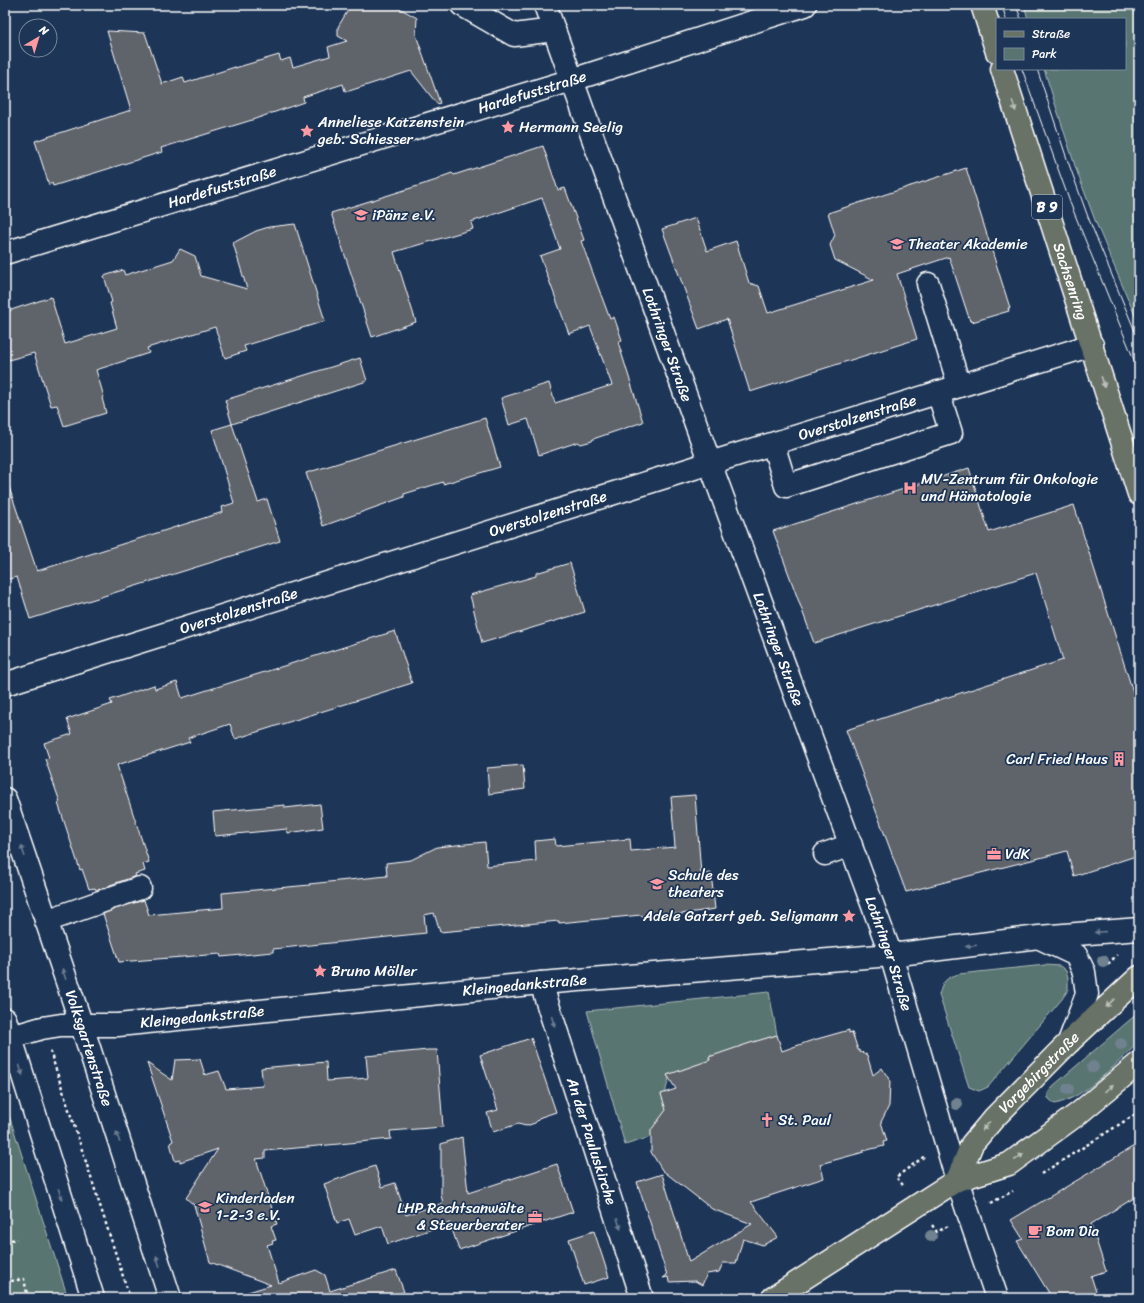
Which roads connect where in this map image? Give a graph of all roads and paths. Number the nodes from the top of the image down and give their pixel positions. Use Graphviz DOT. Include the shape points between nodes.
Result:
graph roads {
  1 [pos="462,5"];
  2 [pos="545,5"];
  3 [pos="805,5"];
  4 [pos="982,5"];
  5 [pos="1136,5"];
  6 [pos="1139,14"];
  7 [pos="554,30"];
  8 [pos="996,49"];
  9 [pos="1002,70"];
  10 [pos="572,80"];
  11 [pos="5,253"];
  12 [pos="928,284"];
  13 [pos="1092,345"];
  14 [pos="960,385"];
  15 [pos="938,392"];
  16 [pos="772,444"];
  17 [pos="710,462"];
  18 [pos="1139,494"];
  19 [pos="5,684"];
  20 [pos="5,799"];
  21 [pos="851,845"];
  22 [pos="825,854"];
  23 [pos="140,888"];
  24 [pos="46,921"];
  25 [pos="1139,929"];
  26 [pos="1039,937"];
  27 [pos="891,955"];
  28 [pos="1139,977"];
  29 [pos="541,984"];
  30 [pos="82,1026"];
  31 [pos="8,1028"];
  32 [pos="42,1028"];
  33 [pos="1069,1042"];
  34 [pos="1139,1063"];
  35 [pos="957,1180"];
  36 [pos="17,1238"];
  37 [pos="5,1240"];
  38 [pos="5,1282"];
  39 [pos="28,1298"];
  40 [pos="93,1298"];
  41 [pos="130,1298"];
  42 [pos="170,1298"];
  43 [pos="642,1298"];
  44 [pos="773,1298"];
  45 [pos="996,1298"];
  1 -- 7 [label="street" via="514,35"];
  2 -- 7 [label="street, Lothringer Straße"];
  3 -- 10 [label="street, Hardefuststraße"];
  4 -- 8 [label="main road"];
  5 -- 6 [label="path"];
  7 -- 10 [label="street, Lothringer Straße"];
  9 -- 13 [label="main road, Sachsenring / B 9, one-way"];
  10 -- 11 [label="street, Hardefuststraße"];
  10 -- 17 [label="street, Lothringer Straße"];
  12 -- 14 [label="street"];
  13 -- 14 [label="street, Overstolzenstraße"];
  13 -- 18 [label="main road, Sachsenring / B 9, one-way"];
  14 -- 15 [label="street, Overstolzenstraße"];
  15 -- 16 [label="street, Overstolzenstraße"];
  15 -- 16 [label="street" via="951,433 786,486"];
  16 -- 17 [label="street, Overstolzenstraße"];
  17 -- 19 [label="street, Overstolzenstraße"];
  17 -- 21 [label="street, Lothringer Straße"];
  24 -- 20 [label="street, Volksgartenstraße, one-way"];
  21 -- 22 [label="street"];
  21 -- 27 [label="street, Lothringer Straße"];
  23 -- 24 [label="street"];
  30 -- 24 [label="street, Volksgartenstraße, one-way"];
  25 -- 26 [label="street, Kleingedankstraße, one-way"];
  26 -- 27 [label="street, Kleingedankstraße, one-way"];
  26 -- 33 [label="street" via="1076,955 1084,972 1087,994"];
  27 -- 29 [label="street, Kleingedankstraße"];
  27 -- 35 [label="street, Lothringer Straße"];
  28 -- 33 [label="main road, Vorgebirgstraße, one-way"];
  29 -- 30 [label="street, Kleingedankstraße" via="126,1024"];
  29 -- 43 [label="street, An der Pauluskirche, one-way"];
  30 -- 32 [label="street, Kleingedankstraße" via="61,1025"];
  42 -- 30 [label="street, Volksgartenstraße, one-way"];
  31 -- 32 [label="street, Kleingedankstraße"];
  31 -- 40 [label="street, one-way"];
  32 -- 41 [label="path"];
  33 -- 35 [label="main road, Vorgebirgstraße, one-way" via="972,1144"];
  35 -- 34 [label="main road, one-way" via="1009,1164 1079,1113"];
  35 -- 44 [label="main road"];
  35 -- 45 [label="street, Lothringer Straße"];
  36 -- 37 [label="path"];
  38 -- 39 [label="path" via="24,1279"];
}
